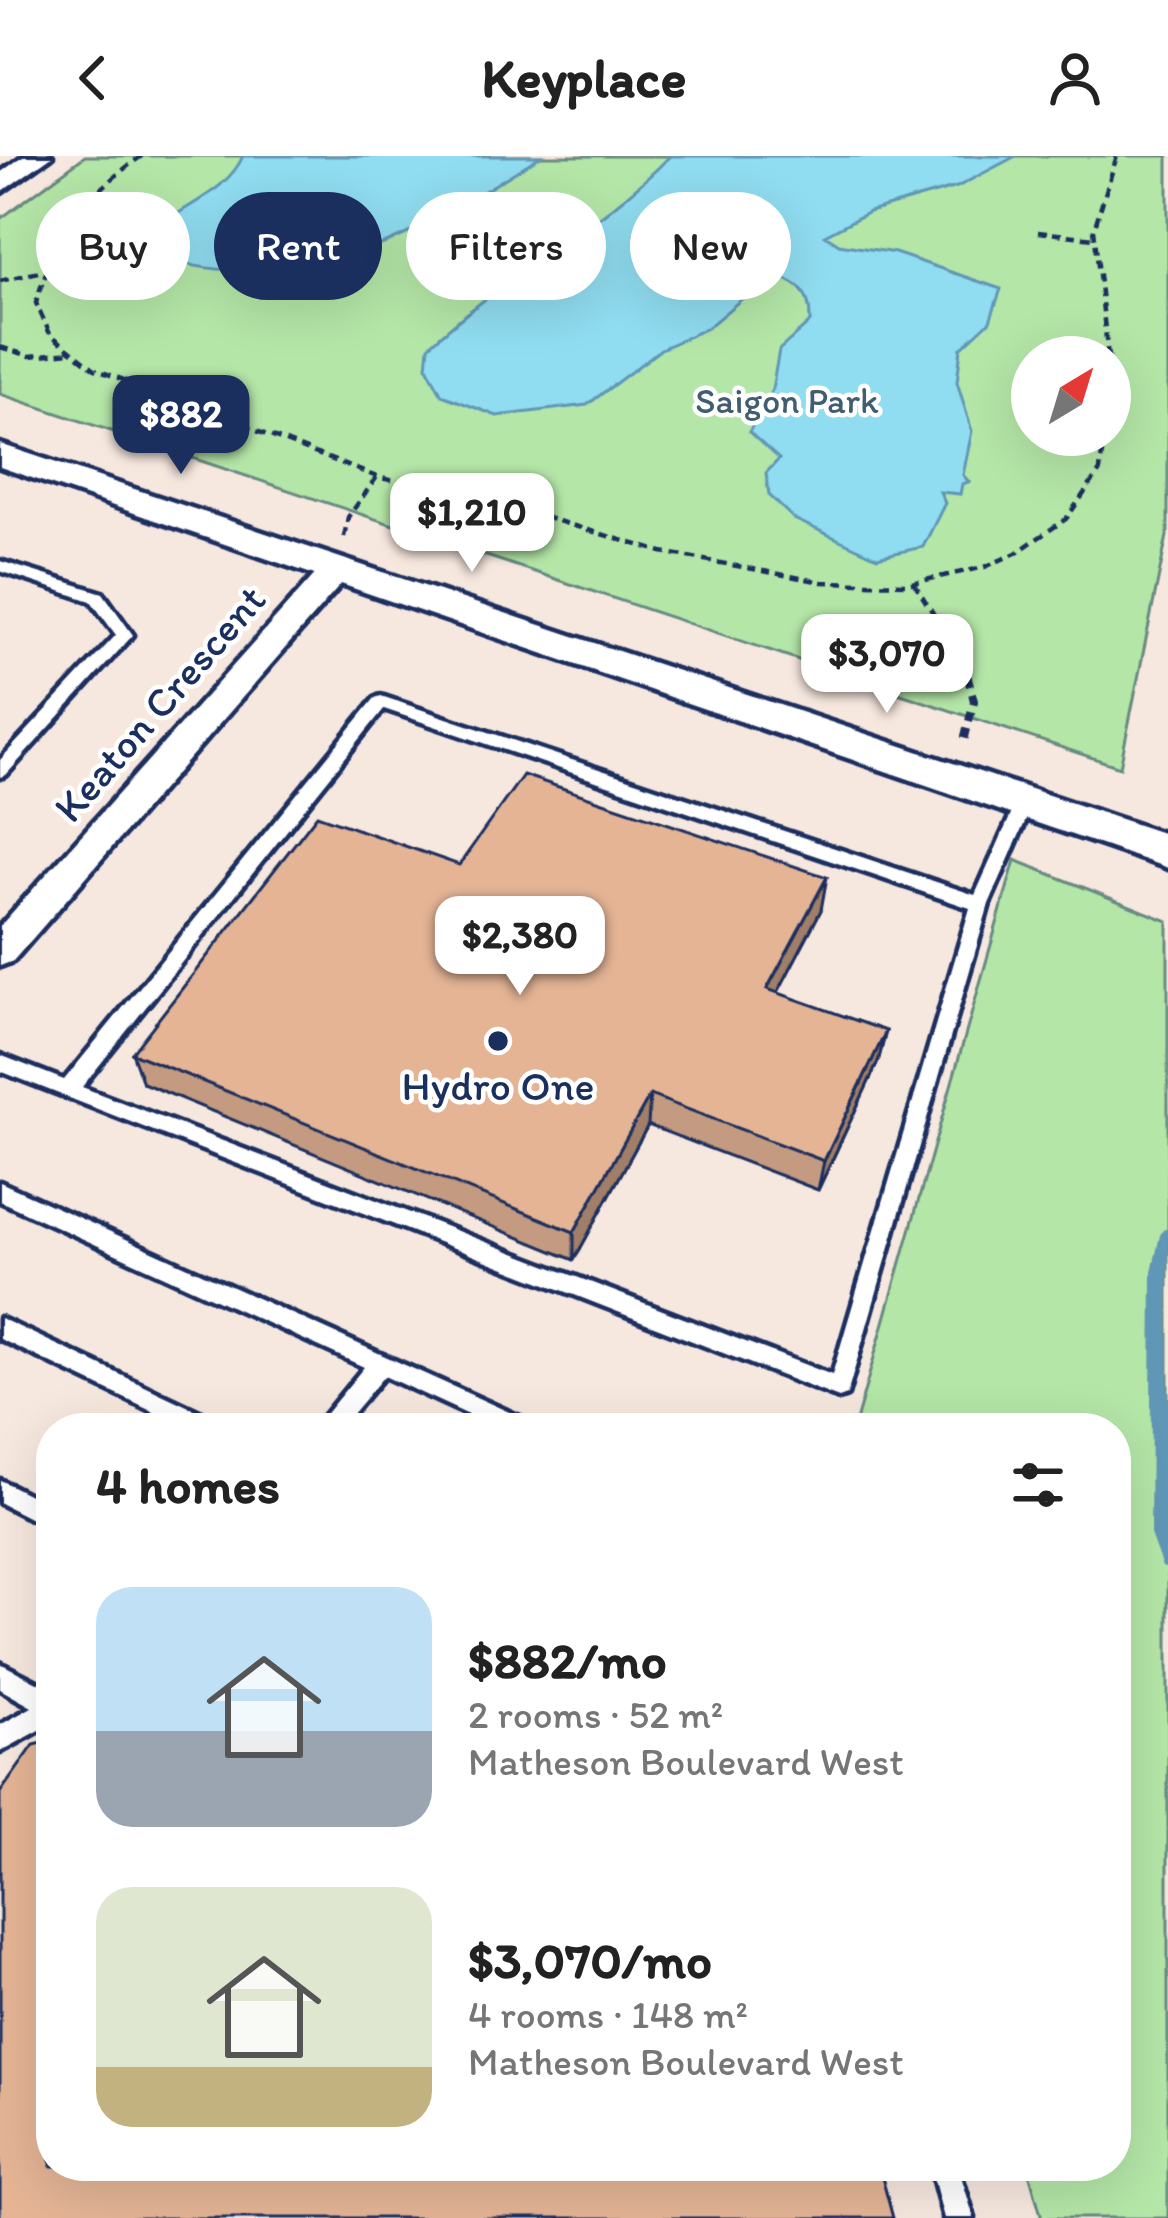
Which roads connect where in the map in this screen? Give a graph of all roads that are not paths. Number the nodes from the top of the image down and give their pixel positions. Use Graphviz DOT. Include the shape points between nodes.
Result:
graph roads {
  1 [pos="39,156"];
  2 [pos="0,185"];
  3 [pos="0,455"];
  4 [pos="0,566"];
  5 [pos="338,568"];
  6 [pos="0,771"];
  7 [pos="1024,804"];
  8 [pos="1168,852"];
  9 [pos="980,904"];
  10 [pos="0,951"];
  11 [pos="0,1063"];
  12 [pos="68,1090"];
  13 [pos="0,1191"];
  14 [pos="0,1328"];
  15 [pos="381,1364"];
  16 [pos="180,1413"];
  17 [pos="338,1413"];
  18 [pos="488,1413"];
  19 [pos="0,1491"];
  20 [pos="36,1510"];
  21 [pos="0,1675"];
  22 [pos="36,1698"];
  23 [pos="36,1716"];
  24 [pos="0,1738"];
  25 [pos="948,2181"];
  26 [pos="959,2218"];
  1 -- 2 [label="street"];
  3 -- 5 [label="street"];
  4 -- 6 [label="lane" via="98,597 124,635"];
  5 -- 7 [label="street"];
  5 -- 10 [label="street, Keaton Crescent"];
  7 -- 8 [label="street"];
  7 -- 9 [label="lane"];
  9 -- 12 [label="lane" via="381,702"];
  9 -- 12 [label="lane" via="839,1388"];
  11 -- 12 [label="lane"];
  13 -- 15 [label="lane"];
  14 -- 16 [label="lane"];
  15 -- 17 [label="lane"];
  15 -- 18 [label="lane"];
  19 -- 20 [label="lane"];
  21 -- 22 [label="lane"];
  23 -- 24 [label="lane"];
  25 -- 26 [label="lane"];
}
